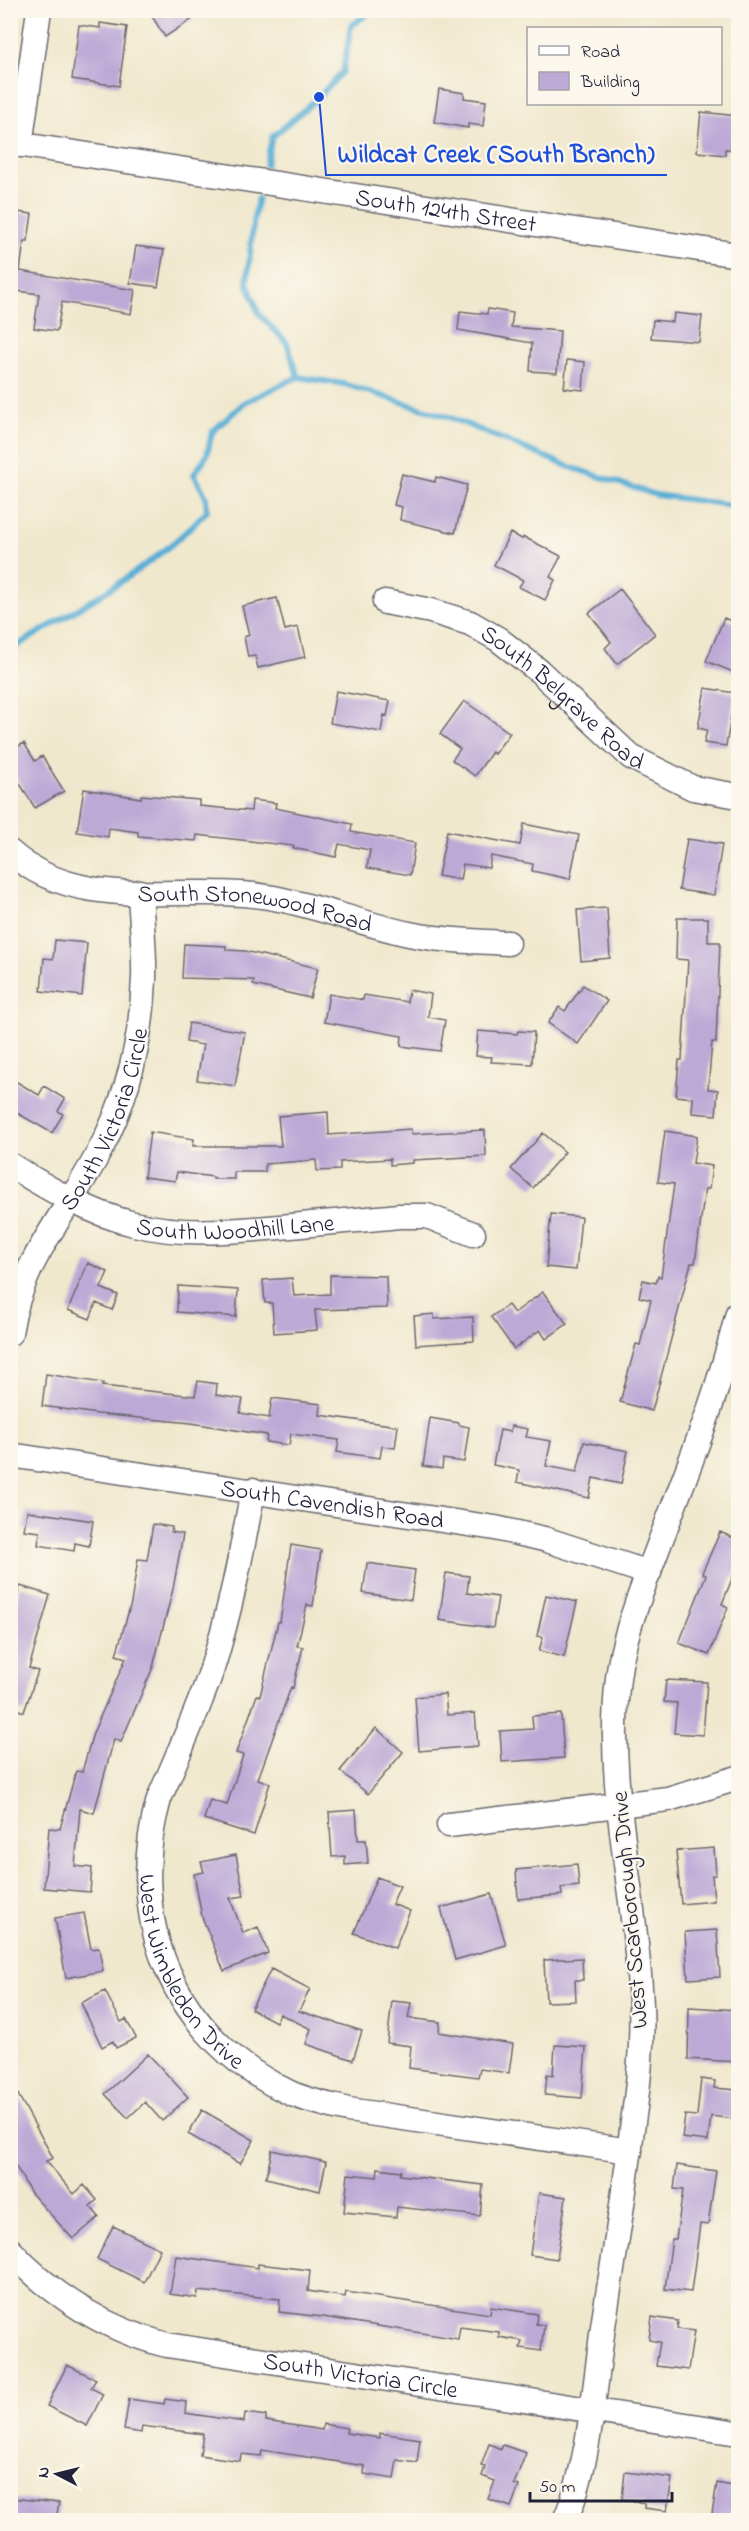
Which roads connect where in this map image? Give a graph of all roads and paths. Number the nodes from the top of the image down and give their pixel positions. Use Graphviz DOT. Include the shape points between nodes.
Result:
graph roads {
  1 [pos="39,10"];
  2 [pos="15,144"];
  3 [pos="738,255"];
  4 [pos="385,602"];
  5 [pos="738,796"];
  6 [pos="10,852"];
  7 [pos="140,892"];
  8 [pos="508,943"];
  9 [pos="10,1165"];
  10 [pos="70,1200"];
  11 [pos="473,1234"];
  12 [pos="738,1313"];
  13 [pos="10,1333"];
  14 [pos="10,1455"];
  15 [pos="253,1490"];
  16 [pos="649,1573"];
  17 [pos="738,1778"];
  18 [pos="621,1805"];
  19 [pos="449,1825"];
  20 [pos="630,2151"];
  21 [pos="11,2250"];
  22 [pos="591,2411"];
  23 [pos="738,2433"];
  24 [pos="565,2520"];
  1 -- 2 [label="street"];
  2 -- 3 [label="street, South 124th Street"];
  4 -- 5 [label="street, South Belgrave Road" via="431,611 479,628 539,671 631,757 693,788"];
  6 -- 7 [label="street, South Stonewood Road" via="38,871 71,885"];
  7 -- 8 [label="street, South Stonewood Road" via="205,891 270,897 409,934"];
  7 -- 10 [label="street, South Victoria Circle" via="144,976 135,1052 109,1132"];
  9 -- 10 [label="street, South Woodhill Lane"];
  10 -- 11 [label="street, South Woodhill Lane" via="132,1224 186,1232 426,1216"];
  10 -- 13 [label="street, South Victoria Circle" via="30,1265"];
  12 -- 16 [label="street, West Scarborough Drive" via="702,1431"];
  14 -- 15 [label="street, South Cavendish Road"];
  15 -- 16 [label="street, South Cavendish Road" via="495,1528"];
  15 -- 20 [label="street, West Wimbledon Drive" via="241,1557 210,1674 154,1818 147,1862 149,1903 170,1977 203,2028 226,2052 264,2079 302,2098 348,2110"];
  16 -- 18 [label="street, West Scarborough Drive" via="627,1635 619,1676 615,1757"];
  17 -- 18 [label="street" via="668,1799"];
  18 -- 19 [label="street"];
  18 -- 20 [label="street, West Scarborough Drive" via="641,2008 640,2071"];
  20 -- 22 [label="street, West Scarborough Drive"];
  21 -- 22 [label="street, South Victoria Circle" via="51,2289 82,2311 145,2339 230,2356"];
  22 -- 23 [label="street, South Victoria Circle"];
  22 -- 24 [label="street, West Scarborough Drive" via="580,2476"];
}
